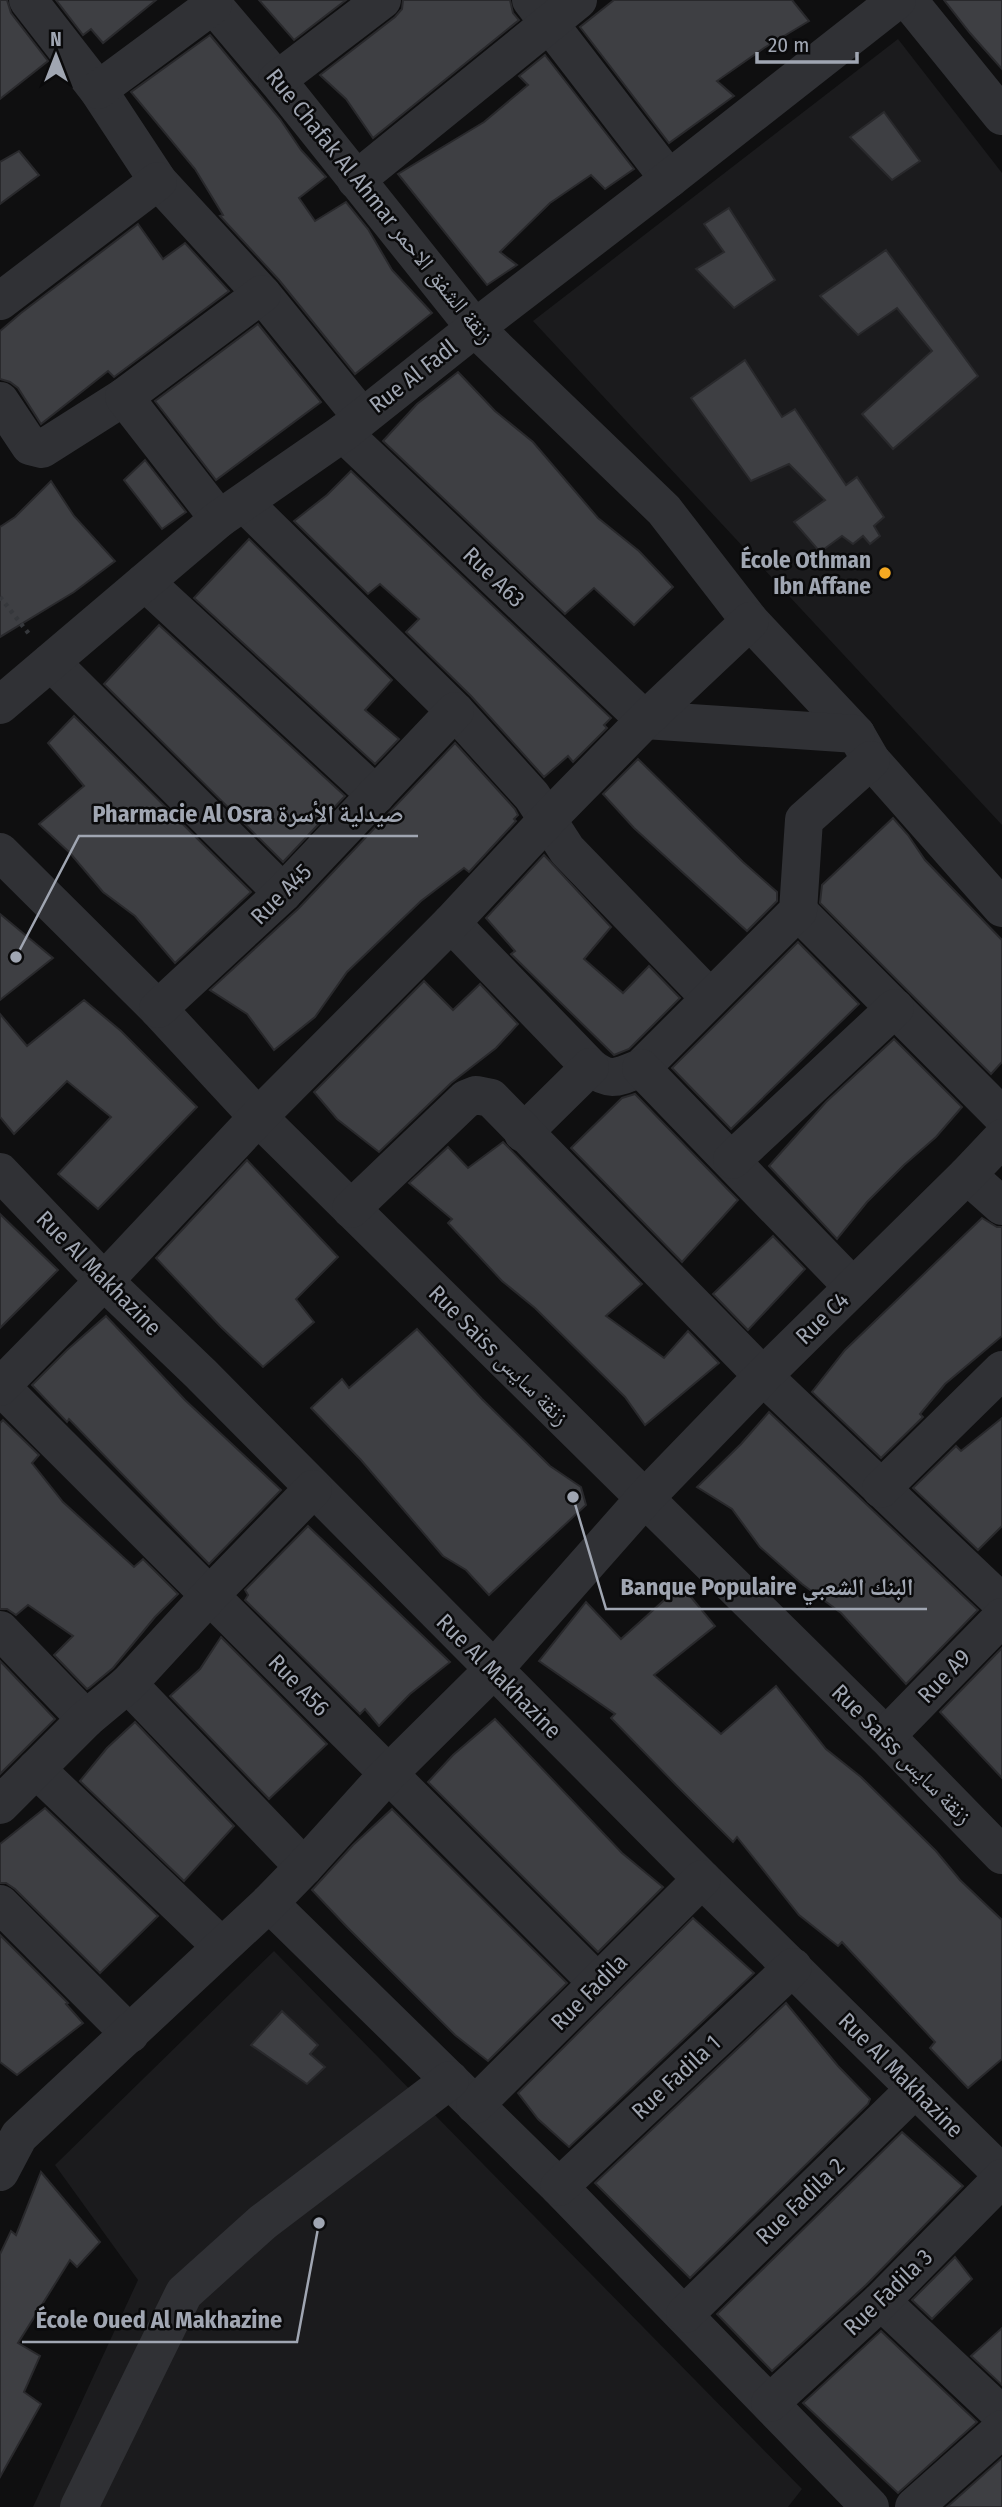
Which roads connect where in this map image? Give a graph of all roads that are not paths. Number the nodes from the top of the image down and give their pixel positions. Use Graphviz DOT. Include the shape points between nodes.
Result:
graph roads {
  1 [pos="27,0"];
  2 [pos="382,0"];
  3 [pos="897,0"];
  4 [pos="908,0"];
  5 [pos="211,3"];
  6 [pos="552,7"];
  7 [pos="277,80"];
  8 [pos="98,90"];
  9 [pos="1002,116"];
  10 [pos="669,179"];
  11 [pos="356,180"];
  12 [pos="158,181"];
  13 [pos="262,294"];
  14 [pos="0,300"];
  15 [pos="475,328"];
  16 [pos="124,397"];
  17 [pos="0,401"];
  18 [pos="352,425"];
  19 [pos="232,511"];
  20 [pos="145,582"];
  21 [pos="750,621"];
  22 [pos="51,662"];
  23 [pos="0,705"];
  24 [pos="455,711"];
  25 [pos="645,720"];
  26 [pos="863,747"];
  27 [pos="376,795"];
  28 [pos="547,820"];
  29 [pos="0,852"];
  30 [pos="283,893"];
  31 [pos="1002,908"];
  32 [pos="798,911"];
  33 [pos="451,923"];
  34 [pos="710,999"];
  35 [pos="158,1009"];
  36 [pos="895,1009"];
  37 [pos="590,1067"];
  38 [pos="640,1068"];
  39 [pos="1002,1116"];
  40 [pos="258,1117"];
  41 [pos="523,1133"];
  42 [pos="1002,1138"];
  43 [pos="732,1160"];
  44 [pos="967,1175"];
  45 [pos="2,1178"];
  46 [pos="1002,1206"];
  47 [pos="351,1209"];
  48 [pos="104,1281"];
  49 [pos="853,1287"];
  50 [pos="1002,1370"];
  51 [pos="763,1376"];
  52 [pos="0,1386"];
  53 [pos="313,1489"];
  54 [pos="881,1489"];
  55 [pos="644,1499"];
  56 [pos="210,1595"];
  57 [pos="1002,1603"];
  58 [pos="1002,1617"];
  59 [pos="0,1630"];
  60 [pos="493,1670"];
  61 [pos="128,1684"];
  62 [pos="86,1719"];
  63 [pos="886,1736"];
  64 [pos="36,1769"];
  65 [pos="387,1775"];
  66 [pos="0,1805"];
  67 [pos="1002,1855"];
  68 [pos="304,1867"];
  69 [pos="702,1879"];
  70 [pos="269,1903"];
  71 [pos="0,1904"];
  72 [pos="221,1946"];
  73 [pos="793,1967"];
  74 [pos="598,1983"];
  75 [pos="130,2034"];
  76 [pos="915,2089"];
  77 [pos="462,2093"];
  78 [pos="9,2127"];
  79 [pos="0,2172"];
  80 [pos="1002,2176"];
  81 [pos="559,2187"];
  82 [pos="881,2301"];
  83 [pos="685,2314"];
  84 [pos="770,2403"];
  85 [pos="1002,2414"];
  86 [pos="1002,2429"];
  87 [pos="853,2501"];
  88 [pos="79,2507"];
  89 [pos="914,2507"];
  1 -- 8 [label="street, Rue A63"];
  2 -- 7 [label="street"];
  3 -- 10 [label="street, Rue Al Fadl"];
  4 -- 9 [label="street"];
  5 -- 7 [label="street, Rue Chafak Al Ahmar زنقة الشفق الاحمر"];
  5 -- 8 [label="street"];
  6 -- 10 [label="street"];
  6 -- 11 [label="street"];
  7 -- 11 [label="street, Rue Chafak Al Ahmar زنقة الشفق الاحمر"];
  8 -- 12 [label="street, Rue A63"];
  10 -- 15 [label="street, Rue Al Fadl"];
  11 -- 15 [label="street, Rue Chafak Al Ahmar زنقة الشفق الاحمر"];
  12 -- 13 [label="street, Rue A63"];
  12 -- 14 [label="street"];
  13 -- 16 [label="street"];
  13 -- 18 [label="street, Rue A63"];
  15 -- 18 [label="street, Rue Al Fadl"];
  15 -- 21 [label="street, Rue Chafak Al Ahmar زنقة الشفق الاحمر" via="664,510"];
  16 -- 17 [label="street" via="41,449 30,446"];
  16 -- 19 [label="street"];
  18 -- 19 [label="street, Rue Al Fadl"];
  18 -- 25 [label="street, Rue A63"];
  19 -- 20 [label="street, Rue Al Fadl"];
  19 -- 24 [label="street"];
  20 -- 22 [label="street, Rue Al Fadl"];
  20 -- 27 [label="street"];
  21 -- 25 [label="street"];
  21 -- 26 [label="street, Rue Chafak Al Ahmar زنقة الشفق الاحمر"];
  22 -- 23 [label="street, Rue Al Fadl"];
  22 -- 30 [label="street"];
  24 -- 27 [label="street, Rue A45"];
  24 -- 28 [label="street" via="532,796"];
  25 -- 26 [label="street"];
  25 -- 28 [label="street"];
  26 -- 31 [label="street, Rue Chafak Al Ahmar زنقة الشفق الاحمر"];
  26 -- 32 [label="street" via="804,820"];
  27 -- 30 [label="street, Rue A45"];
  28 -- 33 [label="street"];
  28 -- 34 [label="street" via="566,850"];
  29 -- 35 [label="street, Rue Saiss زنقة سايس"];
  30 -- 35 [label="street, Rue A45"];
  32 -- 34 [label="street"];
  32 -- 36 [label="street"];
  33 -- 37 [label="street"];
  33 -- 40 [label="street"];
  34 -- 38 [label="street"];
  35 -- 40 [label="street, Rue Saiss زنقة سايس"];
  36 -- 39 [label="street"];
  36 -- 43 [label="street"];
  37 -- 38 [label="street" via="612,1078"];
  37 -- 41 [label="street"];
  38 -- 43 [label="street"];
  40 -- 47 [label="street, Rue Saiss زنقة سايس"];
  40 -- 48 [label="street"];
  41 -- 47 [label="street" via="491,1098 475,1095"];
  41 -- 51 [label="street"];
  42 -- 44 [label="street, Rue C4"];
  43 -- 49 [label="street"];
  44 -- 46 [label="street"];
  44 -- 49 [label="street, Rue C4"];
  45 -- 48 [label="street, Rue Al Makhazine"];
  47 -- 55 [label="street, Rue Saiss زنقة سايس"];
  48 -- 52 [label="street"];
  48 -- 53 [label="street, Rue Al Makhazine"];
  49 -- 51 [label="street, Rue C4"];
  50 -- 54 [label="street"];
  51 -- 54 [label="street"];
  51 -- 55 [label="street, Rue C4"];
  52 -- 56 [label="street, Rue A56"];
  53 -- 56 [label="street"];
  53 -- 60 [label="street, Rue Al Makhazine"];
  54 -- 57 [label="street"];
  55 -- 60 [label="street, Rue C4"];
  55 -- 63 [label="street, Rue Saiss زنقة سايس"];
  56 -- 61 [label="street"];
  56 -- 65 [label="street, Rue A56"];
  58 -- 63 [label="street, Rue A9"];
  59 -- 62 [label="street"];
  60 -- 65 [label="street, Rue C4"];
  60 -- 69 [label="street, Rue Al Makhazine"];
  61 -- 62 [label="street"];
  61 -- 68 [label="street"];
  62 -- 64 [label="street"];
  63 -- 67 [label="street, Rue Saiss زنقة سايس"];
  64 -- 66 [label="street"];
  64 -- 72 [label="street"];
  65 -- 68 [label="street, Rue C4"];
  65 -- 74 [label="street, Rue A56"];
  68 -- 70 [label="street, Rue C4"];
  69 -- 73 [label="street, Rue Al Makhazine"];
  69 -- 74 [label="street, Rue Fadila"];
  70 -- 72 [label="street, Rue C4"];
  70 -- 77 [label="street"];
  71 -- 75 [label="street"];
  72 -- 75 [label="street, Rue C4"];
  73 -- 76 [label="street, Rue Al Makhazine"];
  73 -- 81 [label="street, Rue Fadila 1"];
  74 -- 77 [label="street, Rue Fadila"];
  75 -- 78 [label="street, Rue C4"];
  76 -- 80 [label="street, Rue Al Makhazine"];
  76 -- 83 [label="street, Rue Fadila 2"];
  77 -- 81 [label="street"];
  77 -- 88 [label="street, Rue Fadila" via="263,2222 184,2293"];
  78 -- 79 [label="street, Rue C4"];
  80 -- 82 [label="street, Rue Fadila 3"];
  81 -- 83 [label="street"];
  82 -- 84 [label="street, Rue Fadila 3"];
  82 -- 85 [label="street"];
  83 -- 84 [label="street"];
  84 -- 87 [label="street"];
  86 -- 89 [label="street"];
}
